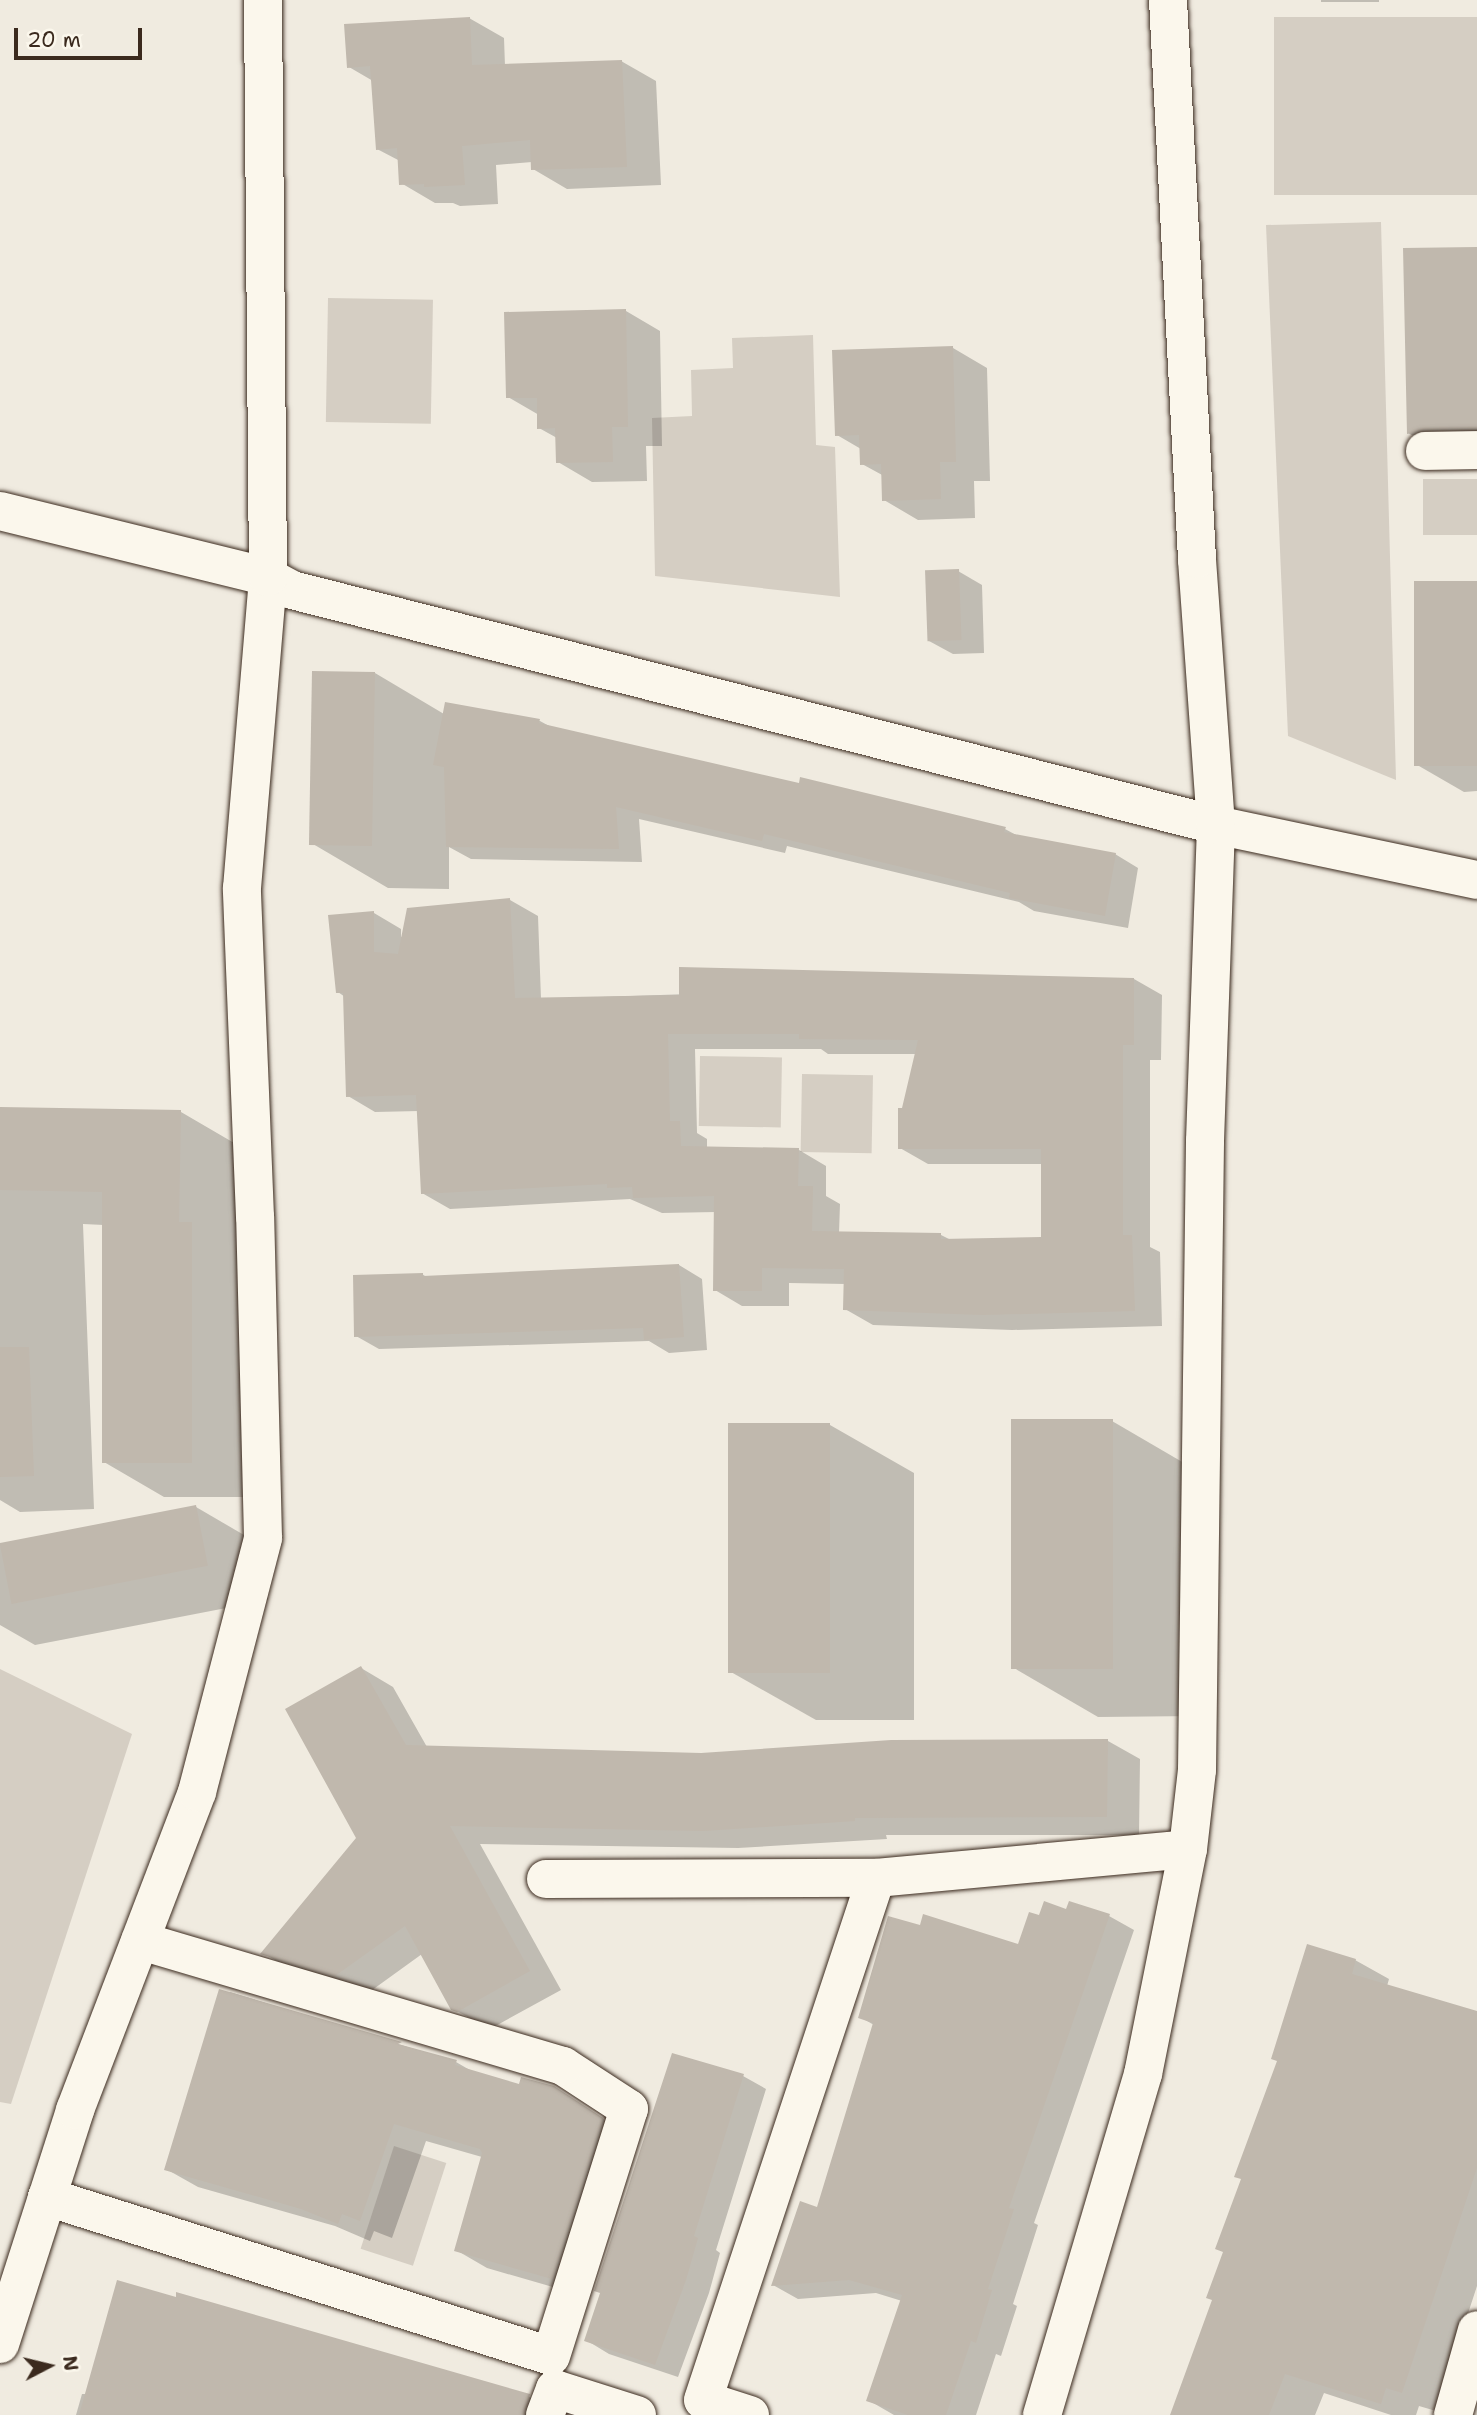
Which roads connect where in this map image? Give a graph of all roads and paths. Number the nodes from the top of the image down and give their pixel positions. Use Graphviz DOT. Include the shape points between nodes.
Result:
graph roads {
  1 [pos="263,0"];
  2 [pos="1168,0"];
  3 [pos="1425,450"];
  4 [pos="1477,450"];
  5 [pos="0,511"];
  6 [pos="268,577"];
  7 [pos="1216,825"];
  8 [pos="1477,880"];
  9 [pos="1188,1849"];
  10 [pos="876,1878"];
  11 [pos="546,1879"];
  12 [pos="140,1941"];
  13 [pos="47,2197"];
  14 [pos="1477,2330"];
  15 [pos="0,2344"];
  16 [pos="545,2415"];
  17 [pos="637,2415"];
  18 [pos="750,2415"];
  19 [pos="1042,2415"];
  20 [pos="1453,2415"];
  1 -- 6 [label="street"];
  2 -- 7 [label="street" via="1197,559"];
  3 -- 4 [label="street"];
  5 -- 6 [label="street"];
  6 -- 7 [label="street" via="292,590"];
  6 -- 12 [label="street" via="242,888 263,1538 197,1792"];
  7 -- 8 [label="street"];
  7 -- 9 [label="street" via="1205,1141 1197,1770"];
  9 -- 10 [label="street"];
  9 -- 19 [label="street" via="1143,2074"];
  10 -- 11 [label="street"];
  10 -- 18 [label="street" via="703,2400"];
  12 -- 13 [label="street"];
  12 -- 13 [label="street" via="563,2066 629,2109 551,2357"];
  13 -- 15 [label="street"];
  14 -- 20 [label="street"];
  16 -- 17 [label="street" via="555,2389"];
}
